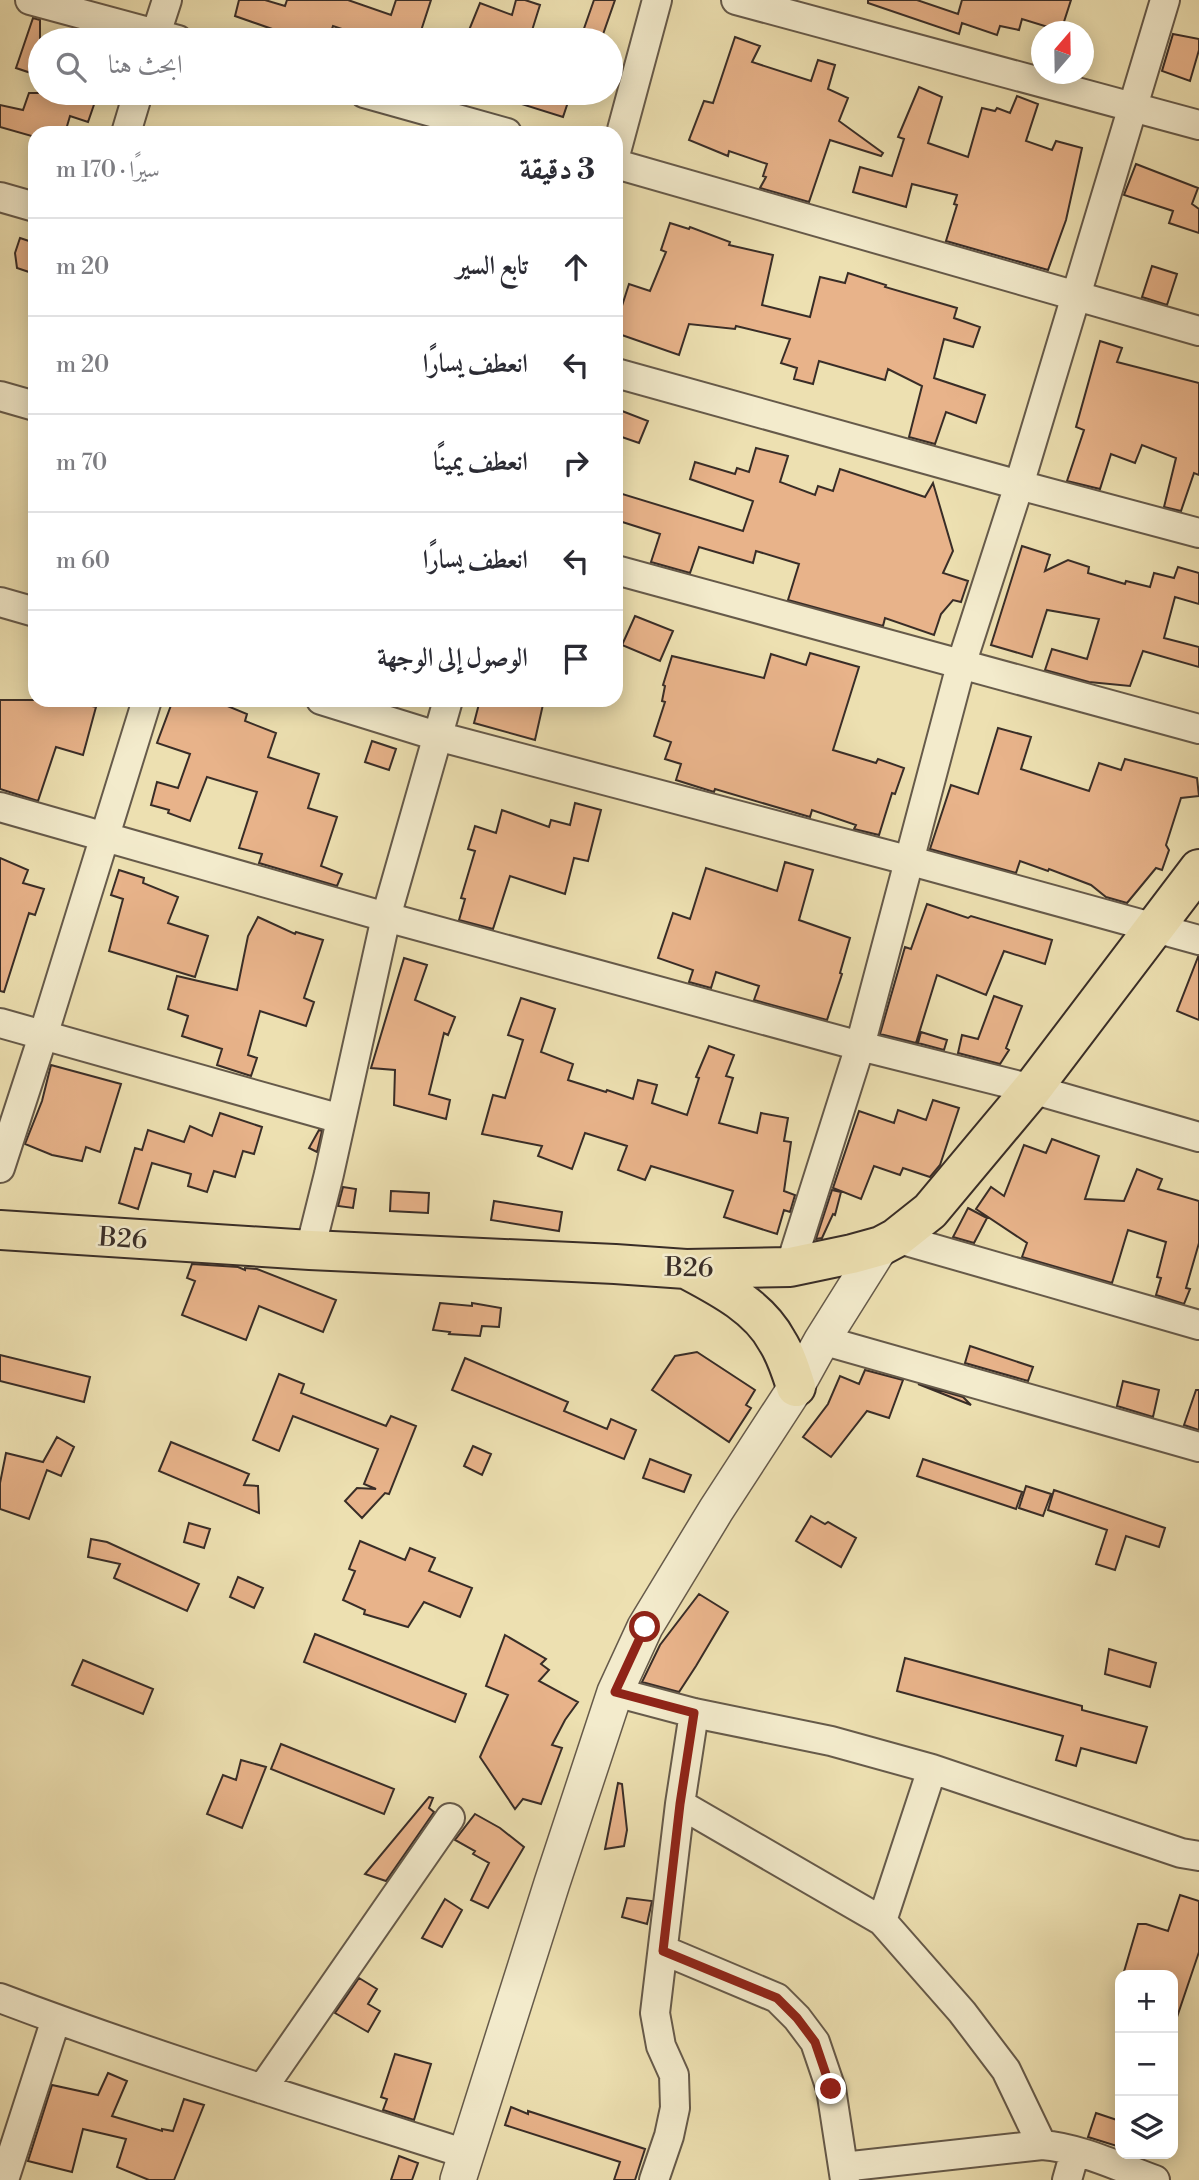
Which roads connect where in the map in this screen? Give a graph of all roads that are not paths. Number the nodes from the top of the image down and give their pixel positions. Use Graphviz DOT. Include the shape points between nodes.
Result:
graph roads {
  1 [pos="30,0"];
  2 [pos="167,0"];
  3 [pos="657,0"];
  4 [pos="736,0"];
  5 [pos="1165,0"];
  6 [pos="128,28"];
  7 [pos="164,28"];
  8 [pos="134,105"];
  9 [pos="407,105"];
  10 [pos="1133,108"];
  11 [pos="1199,125"];
  12 [pos="128,126"];
  13 [pos="482,126"];
  14 [pos="623,126"];
  15 [pos="623,166"];
  16 [pos="0,197"];
  17 [pos="28,205"];
  18 [pos="1076,296"];
  19 [pos="1199,331"];
  20 [pos="623,375"];
  21 [pos="0,396"];
  22 [pos="28,404"];
  23 [pos="1018,485"];
  24 [pos="1199,533"];
  25 [pos="623,572"];
  26 [pos="0,602"];
  27 [pos="28,610"];
  28 [pos="961,665"];
  29 [pos="145,707"];
  30 [pos="344,707"];
  31 [pos="446,707"];
  32 [pos="1199,729"];
  33 [pos="437,736"];
  34 [pos="0,807"];
  35 [pos="104,837"];
  36 [pos="911,861"];
  37 [pos="1199,869"];
  38 [pos="386,917"];
  39 [pos="1155,928"];
  40 [pos="1199,940"];
  41 [pos="0,1023"];
  42 [pos="43,1035"];
  43 [pos="860,1046"];
  44 [pos="1032,1089"];
  45 [pos="341,1119"];
  46 [pos="1199,1137"];
  47 [pos="0,1168"];
  48 [pos="0,1230"];
  49 [pos="888,1242"];
  50 [pos="310,1250"];
  51 [pos="790,1267"];
  52 [pos="686,1269"];
  53 [pos="1199,1325"];
  54 [pos="822,1340"];
  55 [pos="796,1387"];
  56 [pos="1199,1447"];
  57 [pos="615,1692"];
  58 [pos="694,1713"];
  59 [pos="932,1769"];
  60 [pos="680,1804"];
  61 [pos="450,1818"];
  62 [pos="1199,1856"];
  63 [pos="882,1921"];
  64 [pos="663,1951"];
  65 [pos="0,1998"];
  66 [pos="56,2019"];
  67 [pos="262,2089"];
  68 [pos="1042,2145"];
  69 [pos="1075,2152"];
  70 [pos="462,2167"];
  71 [pos="844,2174"];
  72 [pos="4,2180"];
  73 [pos="653,2180"];
  74 [pos="1068,2180"];
  75 [pos="1155,2180"];
  1 -- 6 [label="street"];
  2 -- 7 [label="street"];
  3 -- 14 [label="street"];
  4 -- 10 [label="street"];
  5 -- 10 [label="street"];
  8 -- 12 [label="street"];
  9 -- 13 [label="street"];
  10 -- 11 [label="street"];
  10 -- 18 [label="street"];
  15 -- 18 [label="street"];
  16 -- 17 [label="street"];
  18 -- 19 [label="street"];
  18 -- 23 [label="street"];
  20 -- 23 [label="street"];
  21 -- 22 [label="street"];
  23 -- 24 [label="street"];
  23 -- 28 [label="street"];
  25 -- 28 [label="street"];
  26 -- 27 [label="street"];
  28 -- 32 [label="street"];
  28 -- 36 [label="street"];
  29 -- 35 [label="street"];
  30 -- 33 [label="street"];
  31 -- 33 [label="street"];
  33 -- 36 [label="street"];
  33 -- 38 [label="street"];
  34 -- 35 [label="street"];
  35 -- 38 [label="street"];
  35 -- 42 [label="street"];
  36 -- 39 [label="street"];
  36 -- 43 [label="street"];
  37 -- 39 [label="highway, B26"];
  38 -- 43 [label="street"];
  38 -- 45 [label="street"];
  39 -- 40 [label="street"];
  39 -- 44 [label="highway, B26"];
  41 -- 42 [label="street"];
  42 -- 45 [label="street"];
  42 -- 47 [label="street"];
  43 -- 44 [label="street"];
  43 -- 51 [label="street"];
  44 -- 46 [label="street"];
  44 -- 49 [label="highway, B26" via="930,1211"];
  45 -- 50 [label="street"];
  48 -- 50 [label="highway, B26"];
  49 -- 51 [label="highway, B26"];
  49 -- 53 [label="street"];
  49 -- 54 [label="street"];
  50 -- 52 [label="highway, B26"];
  51 -- 52 [label="highway, B26"];
  52 -- 55 [label="highway" via="737,1298 763,1322 776,1339"];
  54 -- 55 [label="street"];
  54 -- 56 [label="street"];
  55 -- 57 [label="street" via="652,1615"];
  57 -- 58 [label="street"];
  57 -- 70 [label="street"];
  58 -- 59 [label="street" via="831,1741"];
  58 -- 60 [label="street"];
  59 -- 62 [label="street"];
  59 -- 63 [label="street"];
  60 -- 63 [label="street"];
  60 -- 64 [label="street"];
  61 -- 67 [label="street"];
  63 -- 68 [label="street" via="962,2011 1006,2070"];
  64 -- 71 [label="street" via="777,1998 797,2018 815,2042 831,2089"];
  64 -- 73 [label="street" via="655,2013 661,2046 674,2075 675,2108"];
  65 -- 66 [label="street"];
  66 -- 67 [label="street"];
  66 -- 72 [label="street"];
  67 -- 70 [label="street"];
  68 -- 69 [label="street"];
  68 -- 71 [label="street"];
  69 -- 74 [label="street"];
  69 -- 75 [label="street"];
}
